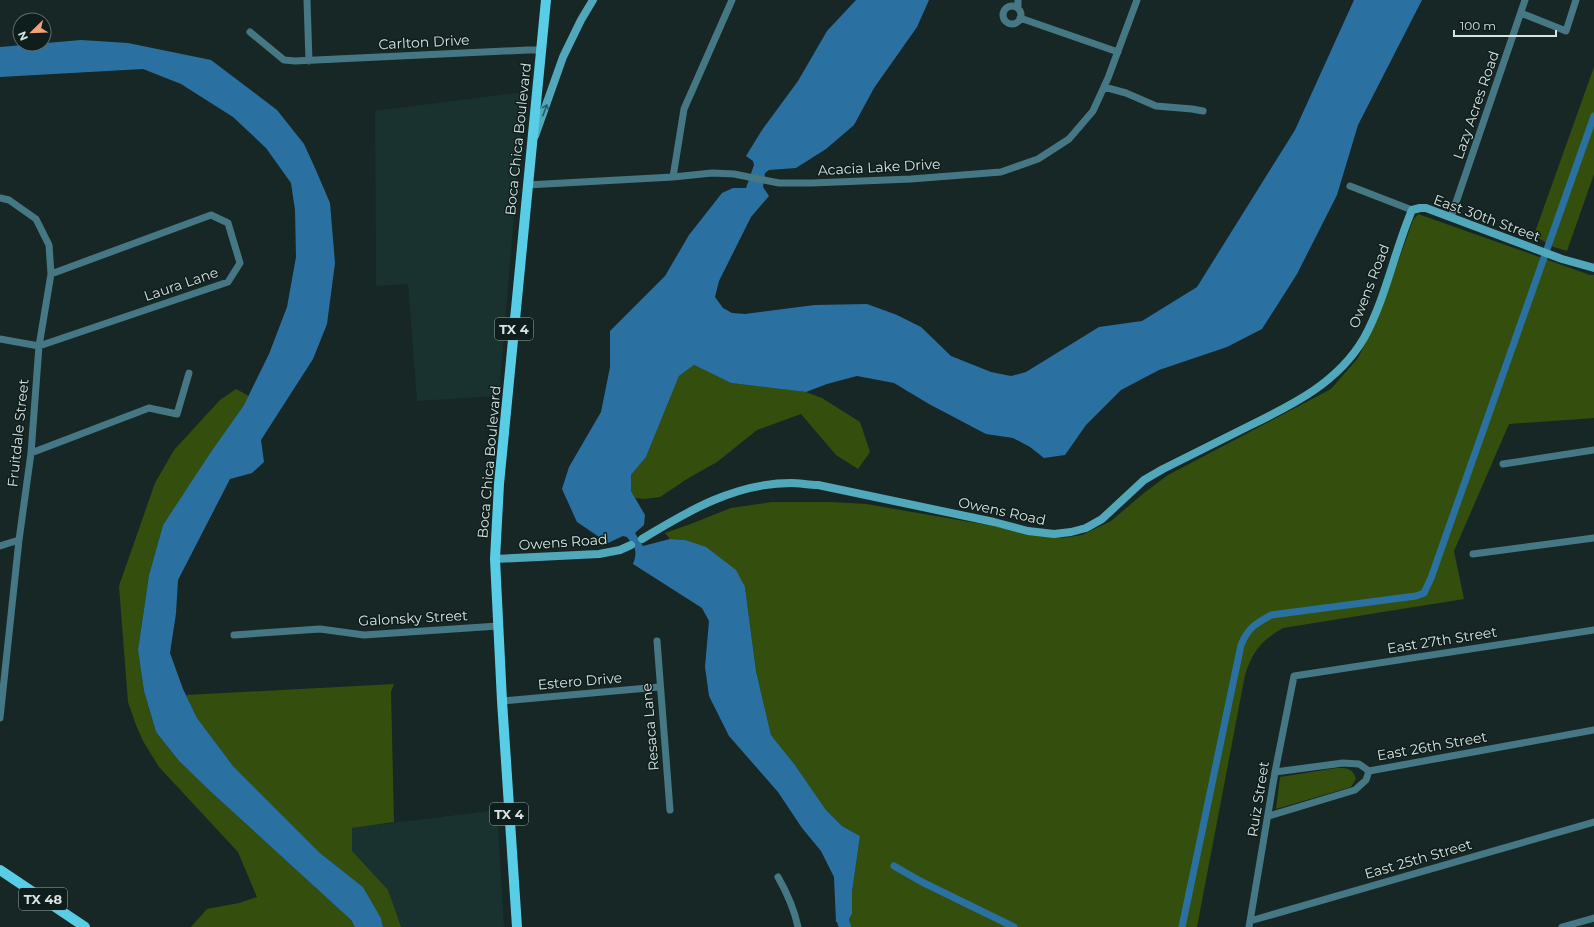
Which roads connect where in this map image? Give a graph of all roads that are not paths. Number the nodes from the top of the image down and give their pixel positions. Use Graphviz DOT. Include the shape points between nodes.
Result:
graph roads {
  1 [pos="307,0"];
  2 [pos="546,0"];
  3 [pos="593,0"];
  4 [pos="732,0"];
  5 [pos="1018,0"];
  6 [pos="1137,0"];
  7 [pos="1525,0"];
  8 [pos="1576,0"];
  9 [pos="1018,8"];
  10 [pos="1521,14"];
  11 [pos="1020,18"];
  12 [pos="250,32"];
  13 [pos="541,50"];
  14 [pos="1118,52"];
  15 [pos="309,61"];
  16 [pos="1104,87"];
  17 [pos="1203,111"];
  18 [pos="532,147"];
  19 [pos="673,177"];
  20 [pos="527,184"];
  21 [pos="1350,186"];
  22 [pos="0,198"];
  23 [pos="1412,210"];
  24 [pos="1451,217"];
  25 [pos="1594,268"];
  26 [pos="51,274"];
  27 [pos="0,339"];
  28 [pos="39,346"];
  29 [pos="189,373"];
  30 [pos="1594,450"];
  31 [pos="31,454"];
  32 [pos="1503,464"];
  33 [pos="642,538"];
  34 [pos="1594,538"];
  35 [pos="18,540"];
  36 [pos="631,545"];
  37 [pos="0,546"];
  38 [pos="1473,554"];
  39 [pos="495,559"];
  40 [pos="498,626"];
  41 [pos="1594,630"];
  42 [pos="234,635"];
  43 [pos="657,641"];
  44 [pos="3,660"];
  45 [pos="1294,676"];
  46 [pos="660,687"];
  47 [pos="502,701"];
  48 [pos="0,718"];
  49 [pos="1594,730"];
  50 [pos="1369,771"];
  51 [pos="1275,772"];
  52 [pos="670,810"];
  53 [pos="1269,816"];
  54 [pos="1594,822"];
  55 [pos="0,870"];
  56 [pos="778,877"];
  57 [pos="1594,918"];
  58 [pos="1249,924"];
  59 [pos="1578,925"];
  60 [pos="85,927"];
  61 [pos="517,927"];
  62 [pos="798,927"];
  63 [pos="1562,927"];
  1 -- 15 [label="street"];
  2 -- 13 [label="main road, Boca Chica Boulevard / TX 4"];
  18 -- 3 [label="street, one-way" via="563,57"];
  4 -- 19 [label="street" via="684,109"];
  5 -- 9 [label="street"];
  6 -- 14 [label="street, Acacia Lake Drive"];
  7 -- 10 [label="street, Lazy Acres Road"];
  8 -- 10 [label="street" via="1566,31"];
  9 -- 11 [label="street"];
  9 -- 11 [label="street" via="1008,7 1004,16 1006,22 1013,24"];
  10 -- 24 [label="street, Lazy Acres Road"];
  11 -- 14 [label="street"];
  12 -- 15 [label="street, Carlton Drive" via="284,60"];
  13 -- 15 [label="street, Carlton Drive"];
  13 -- 18 [label="main road, Boca Chica Boulevard / TX 4"];
  14 -- 16 [label="street, Acacia Lake Drive"];
  16 -- 17 [label="street" via="1156,106"];
  16 -- 19 [label="street, Acacia Lake Drive" via="1093,111 1069,139 1038,159 1001,172 812,183 779,183 734,174 712,173"];
  18 -- 20 [label="main road, Boca Chica Boulevard / TX 4"];
  19 -- 20 [label="street, Acacia Lake Drive"];
  20 -- 39 [label="main road, Boca Chica Boulevard / TX 4" via="499,484"];
  21 -- 23 [label="street, East 30th Street"];
  22 -- 26 [label="street, Fruitdale Street" via="9,200 36,219 49,245"];
  23 -- 24 [label="street, East 30th Street" via="1426,208"];
  23 -- 33 [label="street, Owens Road" via="1375,315 1363,340 1327,382 1286,408 1150,476 1102,519 1086,528 1054,534 1028,531 818,486 791,483 745,488 715,499"];
  24 -- 25 [label="street, East 30th Street" via="1525,246"];
  26 -- 28 [label="street, Fruitdale Street"];
  26 -- 28 [label="street, Laura Lane" via="211,215 228,223 240,263 228,282"];
  27 -- 28 [label="street"];
  28 -- 31 [label="street, Fruitdale Street"];
  29 -- 31 [label="street" via="177,414 149,408"];
  30 -- 32 [label="street"];
  31 -- 35 [label="street, Fruitdale Street"];
  34 -- 38 [label="street"];
  35 -- 37 [label="street"];
  35 -- 44 [label="street, Fruitdale Street"];
  36 -- 39 [label="street, Owens Road" via="599,554"];
  39 -- 40 [label="main road, Boca Chica Boulevard / TX 4"];
  40 -- 42 [label="street, Galonsky Street" via="364,635 320,629"];
  40 -- 47 [label="main road, Boca Chica Boulevard / TX 4"];
  41 -- 45 [label="street, East 27th Street"];
  43 -- 46 [label="street, Resaca Lane"];
  44 -- 48 [label="street, Fruitdale Street"];
  45 -- 51 [label="street, Ruiz Street"];
  46 -- 47 [label="street, Estero Drive"];
  46 -- 52 [label="street, Resaca Lane"];
  47 -- 61 [label="main road, Boca Chica Boulevard / TX 4"];
  49 -- 50 [label="street, East 26th Street"];
  50 -- 51 [label="street, East 26th Street" via="1359,764 1343,763"];
  50 -- 53 [label="street" via="1366,780 1355,790"];
  51 -- 53 [label="street, Ruiz Street"];
  53 -- 58 [label="street, Ruiz Street"];
  54 -- 58 [label="street, East 25th Street"];
  55 -- 60 [label="main road, TX 48"];
  56 -- 62 [label="street" via="789,897"];
  57 -- 59 [label="street"];
  59 -- 63 [label="street"];
}
